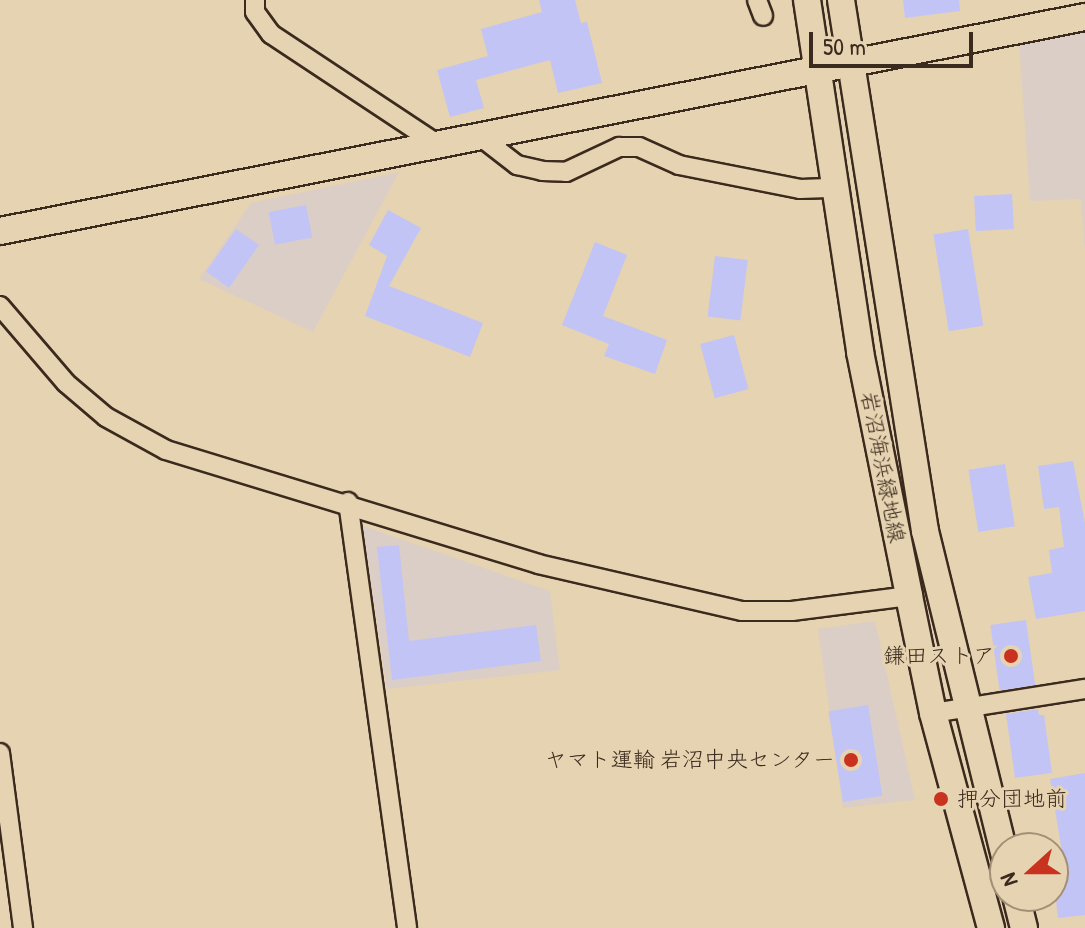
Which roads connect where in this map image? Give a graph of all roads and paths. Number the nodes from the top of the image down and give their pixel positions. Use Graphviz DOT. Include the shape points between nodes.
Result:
graph roads {
  1 [pos="255,0"];
  2 [pos="807,0"];
  3 [pos="841,0"];
  4 [pos="1085,17"];
  5 [pos="852,62"];
  6 [pos="817,69"];
  7 [pos="477,134"];
  8 [pos="434,142"];
  9 [pos="836,188"];
  10 [pos="0,231"];
  11 [pos="0,306"];
  12 [pos="348,502"];
  13 [pos="909,596"];
  14 [pos="1085,689"];
  15 [pos="965,709"];
  16 [pos="933,713"];
  17 [pos="0,753"];
  18 [pos="998,832"];
  19 [pos="23,928"];
  20 [pos="407,928"];
  21 [pos="991,928"];
  1 -- 8 [label="street" via="255,12 271,34"];
  2 -- 6 [label="main road, 岩沼海浜緑地線"];
  3 -- 5 [label="main road, 岩沼海浜緑地線"];
  4 -- 5 [label="main road"];
  5 -- 6 [label="main road"];
  5 -- 15 [label="main road, 岩沼海浜緑地線" via="898,378"];
  6 -- 7 [label="main road"];
  6 -- 9 [label="main road, 岩沼海浜緑地線"];
  7 -- 8 [label="main road"];
  7 -- 9 [label="street" via="517,165 542,171 566,172 619,147 639,147 679,165 800,189"];
  8 -- 10 [label="main road"];
  9 -- 13 [label="main road, 岩沼海浜緑地線" via="860,352"];
  11 -- 12 [label="street" via="66,383 106,417 166,450"];
  12 -- 13 [label="street" via="538,564 742,611 792,611"];
  12 -- 20 [label="street"];
  13 -- 16 [label="main road, 岩沼海浜緑地線"];
  14 -- 15 [label="street"];
  15 -- 16 [label="street"];
  15 -- 18 [label="main road, 岩沼海浜緑地線"];
  16 -- 21 [label="main road, 岩沼海浜緑地線"];
  17 -- 19 [label="street"];
}
